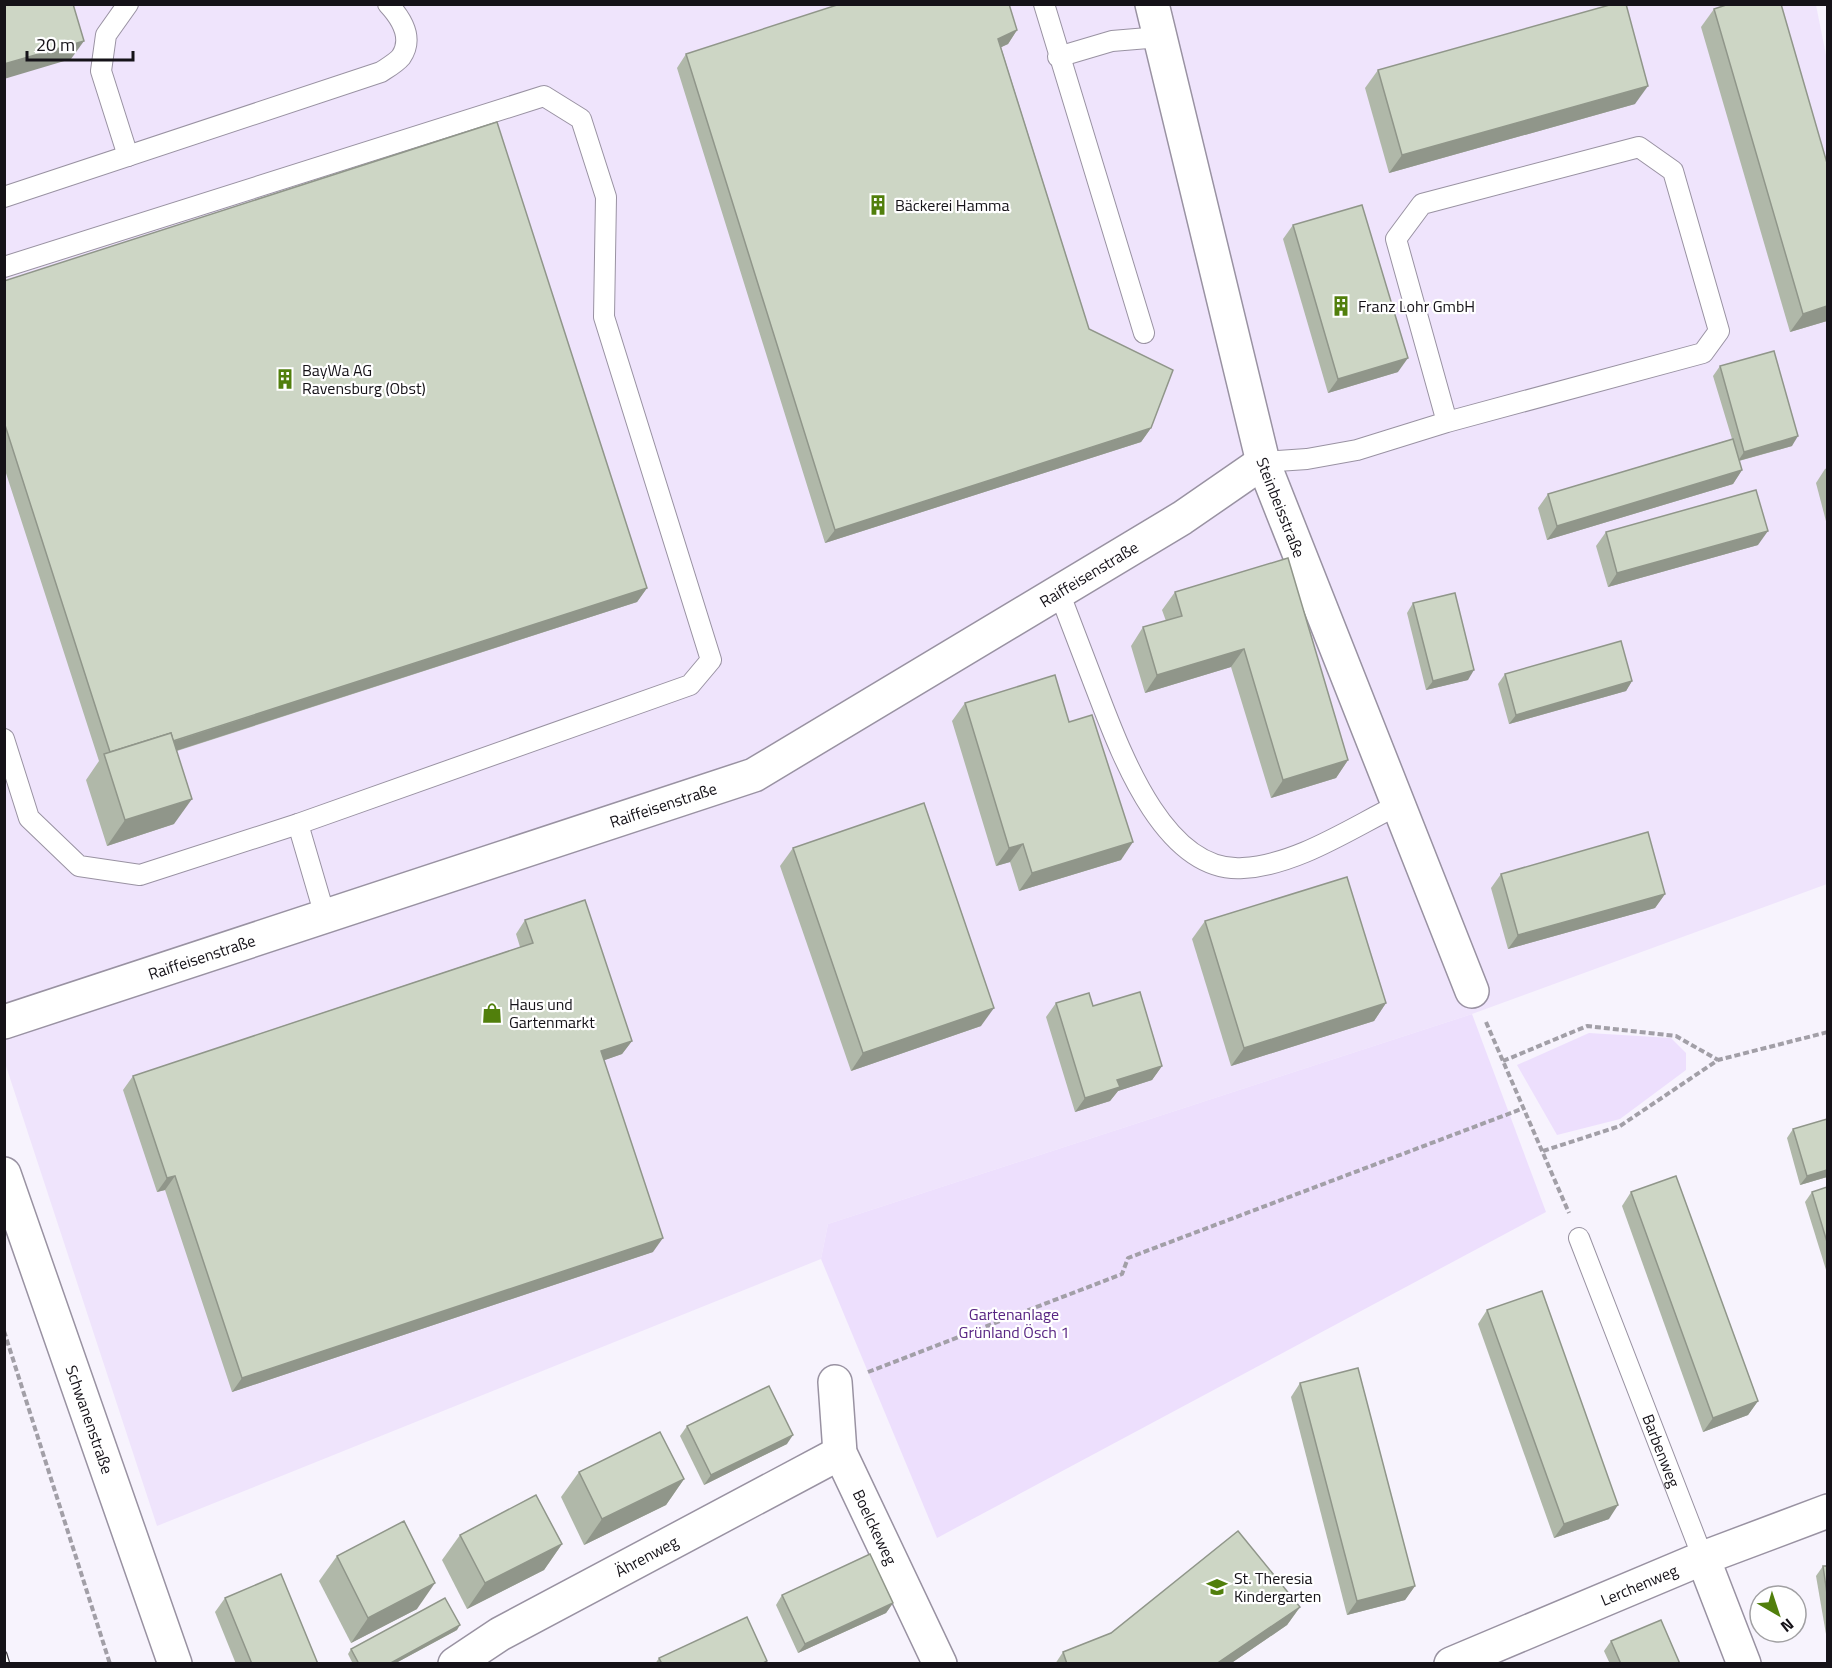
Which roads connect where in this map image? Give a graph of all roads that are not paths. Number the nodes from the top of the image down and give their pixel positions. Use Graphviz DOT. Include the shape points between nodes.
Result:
graph roads {
  1 [pos="128,4"];
  2 [pos="388,4"];
  3 [pos="1044,4"];
  4 [pos="1152,4"];
  5 [pos="1160,37"];
  6 [pos="1058,57"];
  7 [pos="128,156"];
  8 [pos="4,197"];
  9 [pos="4,267"];
  10 [pos="1144,333"];
  11 [pos="1447,422"];
  12 [pos="1263,462"];
  13 [pos="1059,592"];
  14 [pos="4,739"];
  15 [pos="1398,805"];
  16 [pos="298,824"];
  17 [pos="325,916"];
  18 [pos="1472,991"];
  19 [pos="4,1022"];
  20 [pos="4,1174"];
  21 [pos="1579,1238"];
  22 [pos="836,1382"];
  23 [pos="840,1454"];
  24 [pos="1827,1511"];
  25 [pos="1703,1558"];
  26 [pos="175,1664"];
  27 [pos="455,1664"];
  28 [pos="940,1664"];
  29 [pos="1451,1664"];
  30 [pos="1743,1664"];
  1 -- 7 [label="lane" via="106,35 101,71"];
  2 -- 7 [label="lane" via="399,16 407,38 400,57 381,72"];
  3 -- 6 [label="lane"];
  4 -- 5 [label="street, Steinbeisstraße"];
  5 -- 6 [label="lane" via="1112,41"];
  5 -- 12 [label="street, Steinbeisstraße"];
  6 -- 10 [label="lane"];
  7 -- 8 [label="lane"];
  9 -- 16 [label="lane" via="544,96 581,119 606,197 604,317 711,660 690,685"];
  11 -- 11 [label="lane" via="1396,239 1422,204 1639,147 1673,171 1719,331 1703,353"];
  11 -- 12 [label="lane" via="1357,450"];
  12 -- 13 [label="street, Raiffeisenstraße" via="1182,518"];
  12 -- 15 [label="street, Steinbeisstraße"];
  13 -- 15 [label="lane" via="1119,750 1141,793 1167,830 1194,854 1221,866 1266,865 1315,847"];
  13 -- 17 [label="street, Raiffeisenstraße" via="754,775"];
  14 -- 16 [label="lane" via="29,818 79,866 140,875"];
  15 -- 18 [label="street, Steinbeisstraße"];
  16 -- 17 [label="lane"];
  17 -- 19 [label="street, Raiffeisenstraße"];
  20 -- 26 [label="street, Schwanenstraße"];
  21 -- 25 [label="lane, Barbenweg"];
  22 -- 23 [label="street, Boelckeweg"];
  23 -- 27 [label="street, Ährenweg" via="500,1634"];
  23 -- 28 [label="street, Boelckeweg"];
  24 -- 25 [label="street, Lerchenweg"];
  25 -- 29 [label="street, Lerchenweg"];
  25 -- 30 [label="street, Barbenweg"];
}
